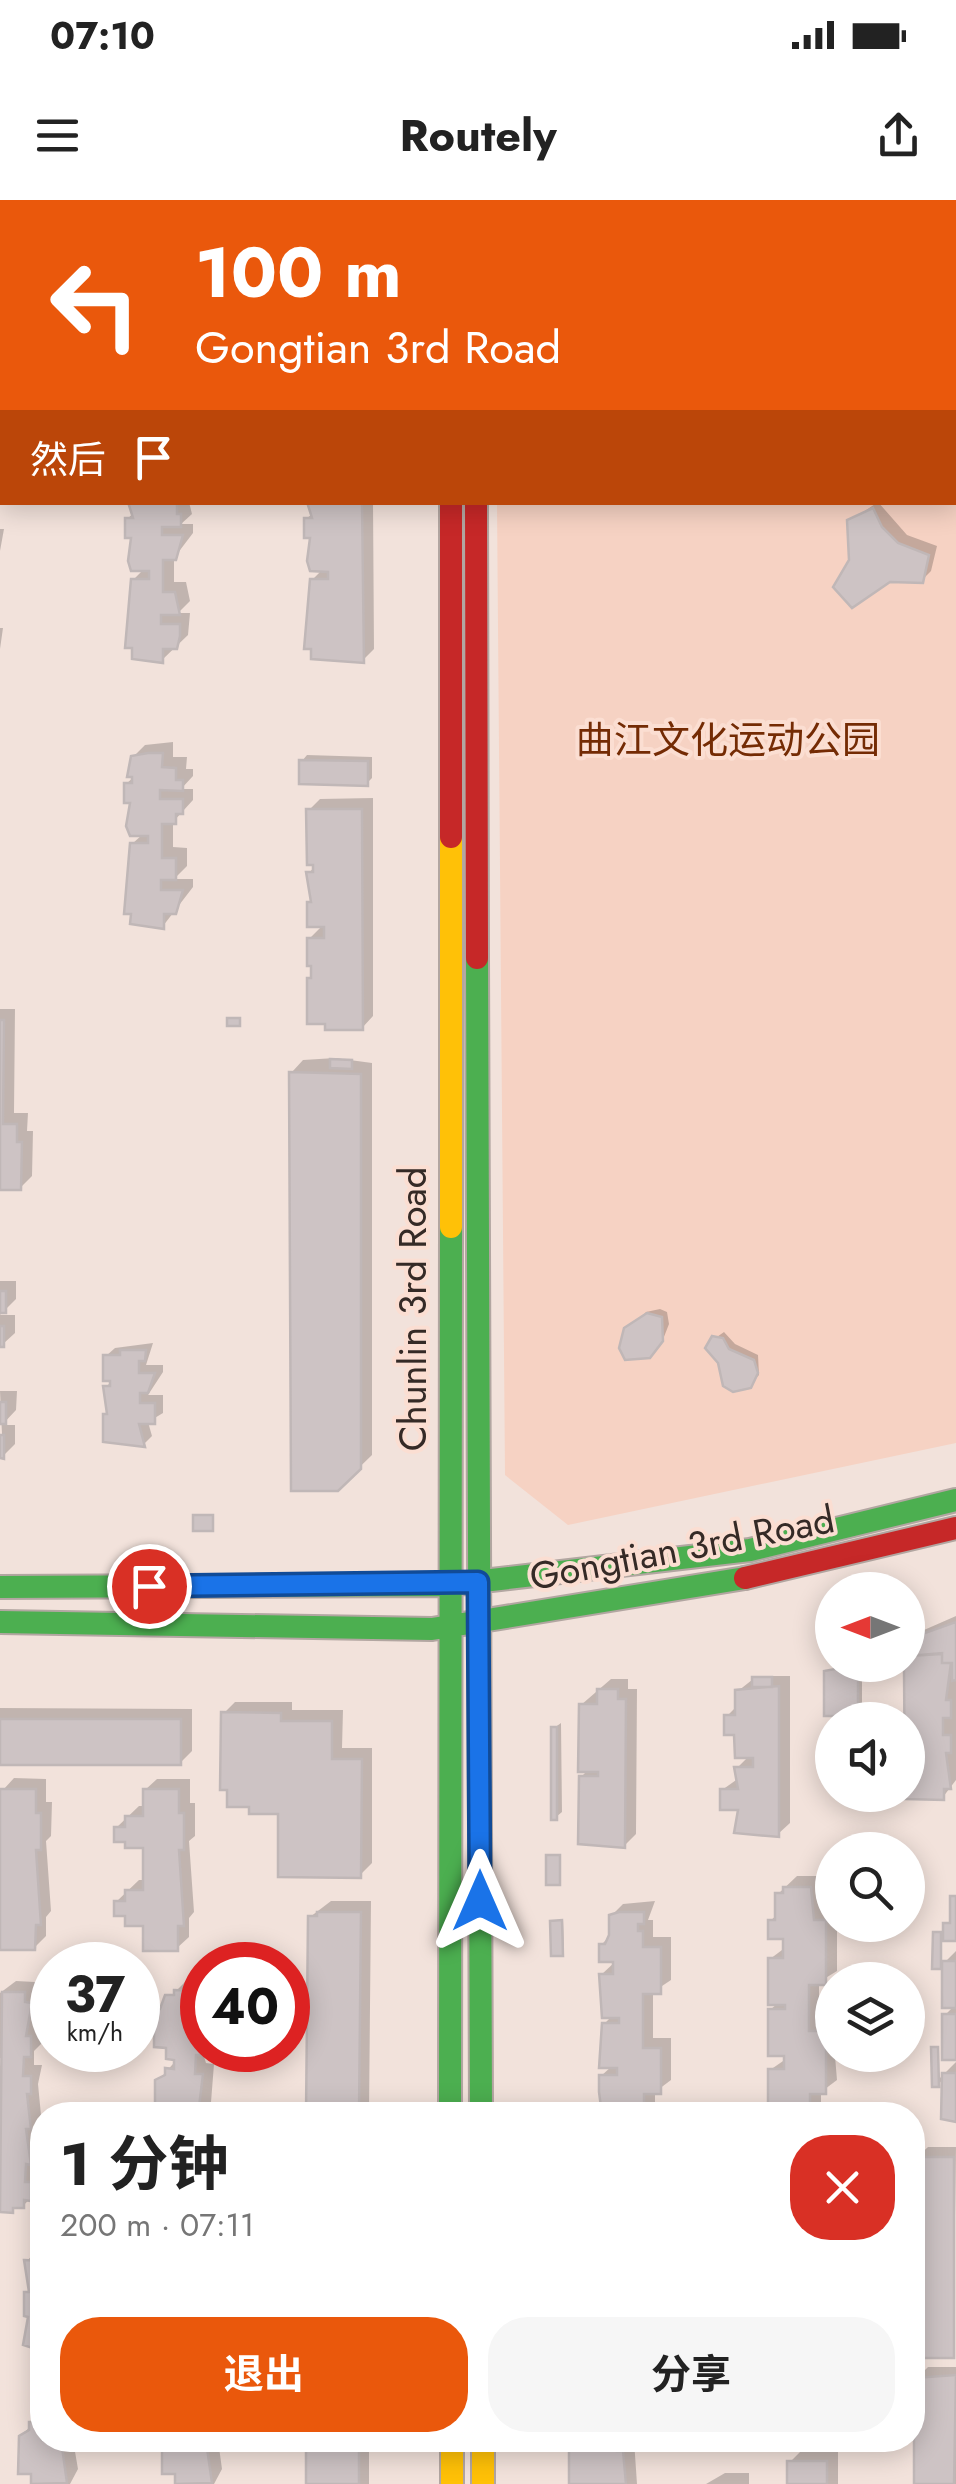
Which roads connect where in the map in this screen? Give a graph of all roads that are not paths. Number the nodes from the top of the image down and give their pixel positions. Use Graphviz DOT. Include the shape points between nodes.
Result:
graph roads {
  1 [pos="451,505"];
  2 [pos="476,505"];
  3 [pos="956,1500"];
  4 [pos="956,1528"];
  5 [pos="478,1582"];
  6 [pos="448,1585"];
  7 [pos="0,1587"];
  8 [pos="0,1622"];
  9 [pos="478,1622"];
  10 [pos="448,1628"];
  11 [pos="450,2102"];
  12 [pos="481,2102"];
  13 [pos="452,2452"];
  14 [pos="483,2452"];
  15 [pos="452,2484"];
  16 [pos="483,2484"];
  1 -- 6 [label="street, Chunlin 3rd Road"];
  2 -- 5 [label="street, Chunlin 3rd Road"];
  3 -- 5 [label="street, Gongtian 3rd Road" via="750,1550"];
  4 -- 9 [label="street, Gongtian 3rd Road" via="755,1576"];
  5 -- 6 [label="street, Gongtian 3rd Road"];
  5 -- 9 [label="street, Chunlin 3rd Road"];
  6 -- 7 [label="street, Gongtian 3rd Road"];
  6 -- 10 [label="street, Chunlin 3rd Road"];
  8 -- 10 [label="street, Gongtian 3rd Road"];
  9 -- 10 [label="street, Gongtian 3rd Road"];
  9 -- 12 [label="street, Chunlin 3rd Road"];
  10 -- 11 [label="street, Chunlin 3rd Road"];
  13 -- 15 [label="street"];
  14 -- 16 [label="street"];
}
